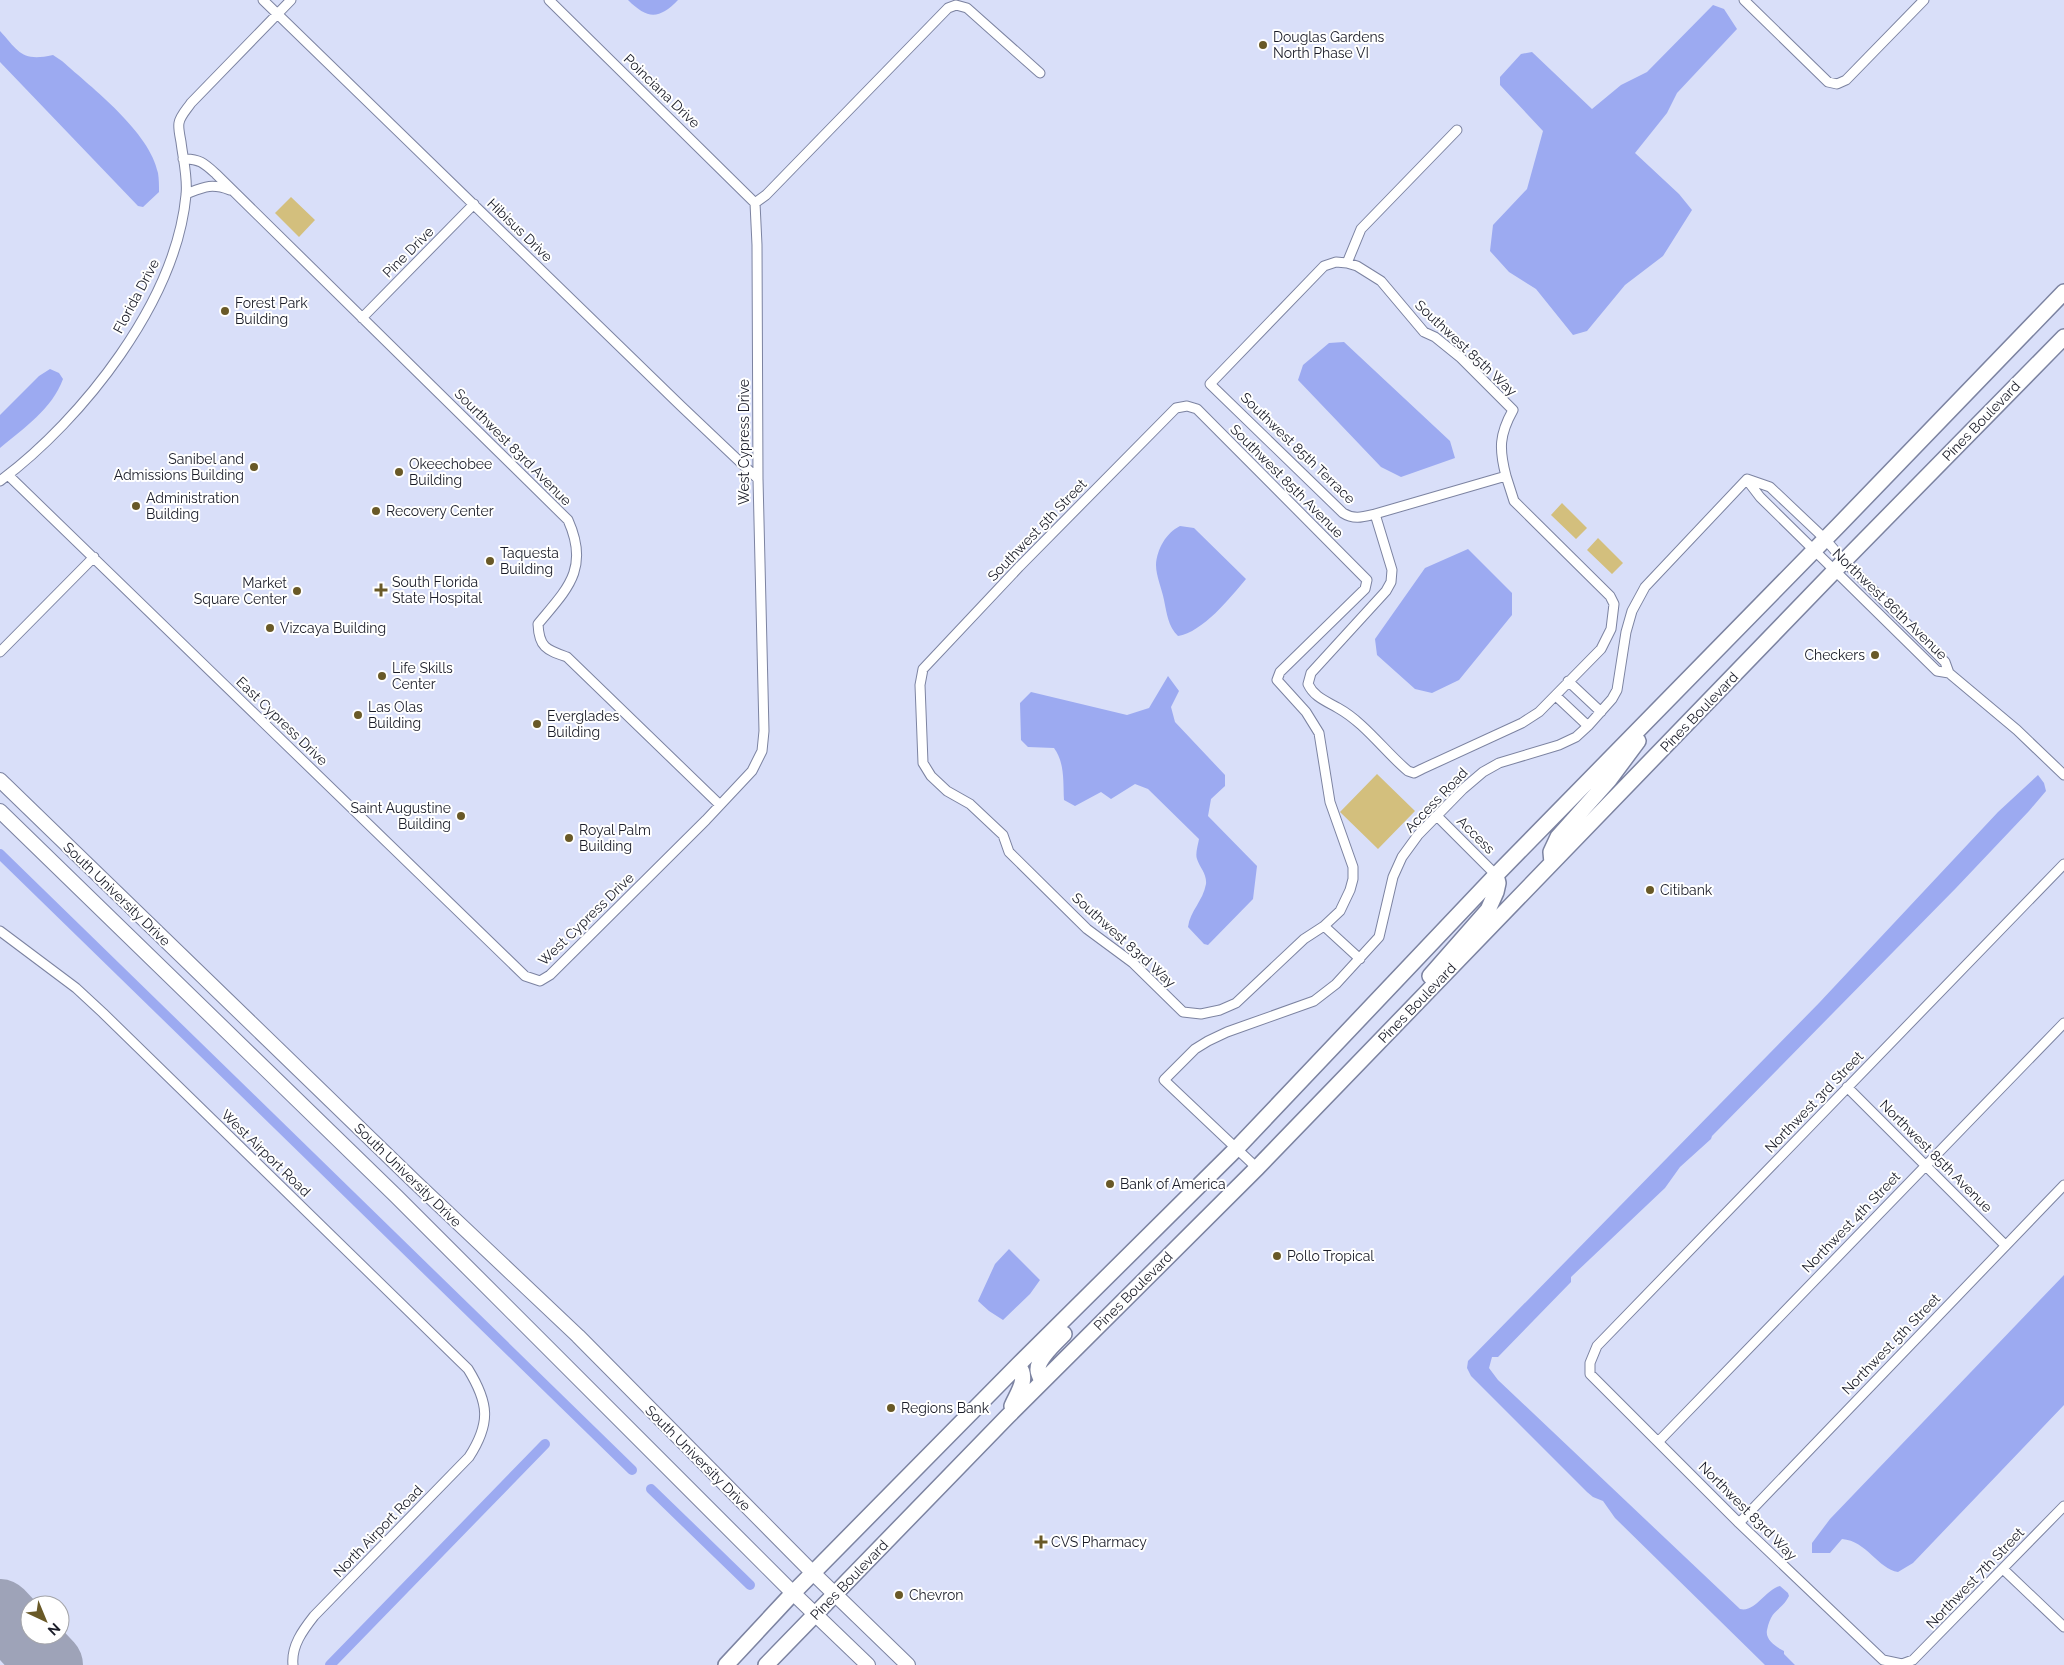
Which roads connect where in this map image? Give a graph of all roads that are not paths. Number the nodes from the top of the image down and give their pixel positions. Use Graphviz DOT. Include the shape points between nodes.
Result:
graph roads {
  1 [pos="263,0"];
  2 [pos="291,0"];
  3 [pos="549,0"];
  4 [pos="1744,0"];
  5 [pos="1924,0"];
  6 [pos="278,14"];
  7 [pos="1040,73"];
  8 [pos="1457,130"];
  9 [pos="183,159"];
  10 [pos="232,191"];
  11 [pos="186,194"];
  12 [pos="756,203"];
  13 [pos="474,204"];
  14 [pos="1347,263"];
  15 [pos="2064,292"];
  16 [pos="362,318"];
  17 [pos="2063,336"];
  18 [pos="1187,406"];
  19 [pos="8,475"];
  20 [pos="1506,476"];
  21 [pos="758,479"];
  22 [pos="1747,480"];
  23 [pos="0,481"];
  24 [pos="1375,514"];
  25 [pos="1825,539"];
  26 [pos="1814,550"];
  27 [pos="94,557"];
  28 [pos="1840,566"];
  29 [pos="0,652"];
  30 [pos="1568,682"];
  31 [pos="920,685"];
  32 [pos="1556,696"];
  33 [pos="1601,712"];
  34 [pos="1645,723"];
  35 [pos="1588,726"];
  36 [pos="2064,775"];
  37 [pos="0,780"];
  38 [pos="720,805"];
  39 [pos="0,811"];
  40 [pos="1437,816"];
  41 [pos="1552,863"];
  42 [pos="2064,864"];
  43 [pos="1496,875"];
  44 [pos="1324,926"];
  45 [pos="0,931"];
  46 [pos="1360,959"];
  47 [pos="540,981"];
  48 [pos="1405,1015"];
  49 [pos="2064,1023"];
  50 [pos="1847,1086"];
  51 [pos="1236,1149"];
  52 [pos="1925,1165"];
  53 [pos="1257,1168"];
  54 [pos="2064,1185"];
  55 [pos="2005,1245"];
  56 [pos="1109,1275"];
  57 [pos="1590,1363"];
  58 [pos="1018,1365"];
  59 [pos="1042,1381"];
  60 [pos="485,1416"];
  61 [pos="1007,1416"];
  62 [pos="1659,1441"];
  63 [pos="2064,1506"];
  64 [pos="1739,1523"];
  65 [pos="2003,1569"];
  66 [pos="814,1574"];
  67 [pos="793,1593"];
  68 [pos="834,1594"];
  69 [pos="815,1615"];
  70 [pos="2064,1627"];
  71 [pos="1902,1664"];
  72 [pos="293,1665"];
  73 [pos="726,1665"];
  74 [pos="766,1665"];
  75 [pos="868,1665"];
  76 [pos="908,1665"];
  1 -- 6 [label="street, Hibisus Drive"];
  2 -- 6 [label="street, Florida Drive"];
  3 -- 12 [label="street, Poinciana Drive"];
  4 -- 5 [label="street" via="1828,82 1837,84 1846,80"];
  6 -- 9 [label="street, Florida Drive" via="185,111 179,123"];
  6 -- 13 [label="street, Hibisus Drive"];
  7 -- 12 [label="street" via="967,8 956,5 948,8"];
  8 -- 14 [label="street" via="1360,229"];
  9 -- 10 [label="street, Sourthwest 83rd Avenue" via="203,162"];
  9 -- 11 [label="street, Florida Drive"];
  10 -- 11 [label="street" via="210,185"];
  10 -- 16 [label="street, Sourthwest 83rd Avenue"];
  11 -- 19 [label="street, Florida Drive" via="180,230 162,281 123,350 59,429"];
  12 -- 21 [label="street, West Cypress Drive"];
  13 -- 16 [label="street, Pine Drive"];
  13 -- 21 [label="street, Hibisus Drive"];
  14 -- 20 [label="street, Southwest 85th Way" via="1381,281 1424,332 1461,358 1513,410 1506,422 1500,451"];
  14 -- 24 [label="street, Southwest 85th Terrace" via="1324,266 1210,384 1343,512 1360,518"];
  15 -- 25 [label="highway, Pines Boulevard"];
  16 -- 38 [label="street, Sourthwest 83rd Avenue" via="568,520 576,545 573,578 561,598 538,624 538,635 543,644 554,653 567,657"];
  17 -- 28 [label="highway, Pines Boulevard"];
  18 -- 31 [label="street, Southwest 5th Street" via="1176,408 1019,567 923,669"];
  18 -- 44 [label="street, Southwest 85th Avenue" via="1197,409 1367,580 1365,589 1280,672 1277,680 1306,712 1319,733 1330,802 1353,866 1350,890 1340,911"];
  19 -- 23 [label="street, Florida Drive"];
  19 -- 27 [label="street, East Cypress Drive"];
  20 -- 24 [label="street, Southwest 85th Terrace"];
  20 -- 30 [label="street" via="1514,501 1610,596 1614,604 1611,629 1601,649"];
  21 -- 38 [label="street, West Cypress Drive" via="762,751 758,762"];
  22 -- 25 [label="street" via="1770,487"];
  22 -- 26 [label="street"];
  22 -- 33 [label="street, Access Road" via="1645,587 1632,611 1617,690"];
  24 -- 32 [label="street" via="1392,570 1391,582 1311,673 1308,684 1316,695 1346,713 1404,768 1414,773 1522,723"];
  25 -- 26 [label="highway, Pines Boulevard"];
  25 -- 28 [label="street, Northwest 86th Avenue"];
  26 -- 28 [label="street, Northwest 86th Avenue"];
  26 -- 34 [label="highway, Pines Boulevard"];
  27 -- 29 [label="street"];
  27 -- 47 [label="street, East Cypress Drive" via="525,976"];
  28 -- 36 [label="street, Northwest 86th Avenue" via="1937,671 1949,673"];
  28 -- 41 [label="highway, Pines Boulevard"];
  30 -- 32 [label="street"];
  30 -- 33 [label="street"];
  31 -- 44 [label="street, Southwest 83rd Way" via="923,763 931,776 947,791 970,804 1003,835 1009,852 1087,929 1133,963 1183,1012 1201,1014 1236,1003 1304,938"];
  32 -- 35 [label="street"];
  33 -- 35 [label="street, Access Road"];
  34 -- 41 [label="highway" via="1638,742 1558,837 1551,852"];
  34 -- 43 [label="highway, Pines Boulevard"];
  35 -- 40 [label="street, Access Road" via="1560,745 1499,763 1483,772"];
  37 -- 66 [label="main road, South University Drive" via="578,1336"];
  38 -- 47 [label="street, West Cypress Drive" via="550,975"];
  39 -- 67 [label="main road, South University Drive" via="410,1210"];
  40 -- 43 [label="street, Access"];
  40 -- 46 [label="street, Access Road" via="1402,857 1393,876 1379,936"];
  41 -- 48 [label="highway, Pines Boulevard"];
  42 -- 50 [label="street, Northwest 3rd Street"];
  43 -- 48 [label="highway" via="1496,892 1488,910 1408,1001"];
  43 -- 51 [label="highway, Pines Boulevard"];
  44 -- 46 [label="street"];
  45 -- 60 [label="street, West Airport Road" via="76,988 468,1369 481,1389"];
  46 -- 51 [label="street, Access Road" via="1314,1001 1208,1041 1195,1049 1164,1080"];
  48 -- 53 [label="highway, Pines Boulevard"];
  49 -- 52 [label="street, Northwest 4th Street"];
  50 -- 52 [label="street, Northwest 85th Avenue"];
  50 -- 57 [label="street, Northwest 3rd Street" via="1597,1346"];
  51 -- 53 [label="street"];
  51 -- 56 [label="highway, Pines Boulevard"];
  52 -- 55 [label="street, Northwest 85th Avenue"];
  52 -- 62 [label="street, Northwest 4th Street"];
  53 -- 59 [label="highway, Pines Boulevard"];
  54 -- 55 [label="street, Northwest 5th Street"];
  55 -- 64 [label="street, Northwest 5th Street"];
  56 -- 58 [label="highway, Pines Boulevard"];
  56 -- 59 [label="highway" via="1105,1294 1038,1364 1037,1371"];
  57 -- 62 [label="street, Northwest 83rd Way" via="1590,1374"];
  58 -- 61 [label="highway" via="1023,1379"];
  58 -- 66 [label="highway, Pines Boulevard"];
  59 -- 61 [label="highway, Pines Boulevard"];
  60 -- 72 [label="street, North Airport Road" via="478,1443 470,1457 314,1616 298,1640"];
  61 -- 68 [label="highway, Pines Boulevard"];
  62 -- 64 [label="street, Northwest 83rd Way"];
  63 -- 65 [label="street, Northwest 7th Street"];
  64 -- 71 [label="street, Northwest 83rd Way" via="1883,1660"];
  65 -- 70 [label="street"];
  65 -- 71 [label="street, Northwest 7th Street" via="1913,1660"];
  66 -- 67 [label="highway, Pines Boulevard"];
  66 -- 68 [label="main road, South University Drive"];
  67 -- 69 [label="main road, South University Drive"];
  67 -- 73 [label="highway, Pines Boulevard"];
  68 -- 69 [label="highway, Pines Boulevard"];
  68 -- 76 [label="main road, South University Drive"];
  69 -- 74 [label="highway, Pines Boulevard"];
  69 -- 75 [label="main road, South University Drive"];
}
